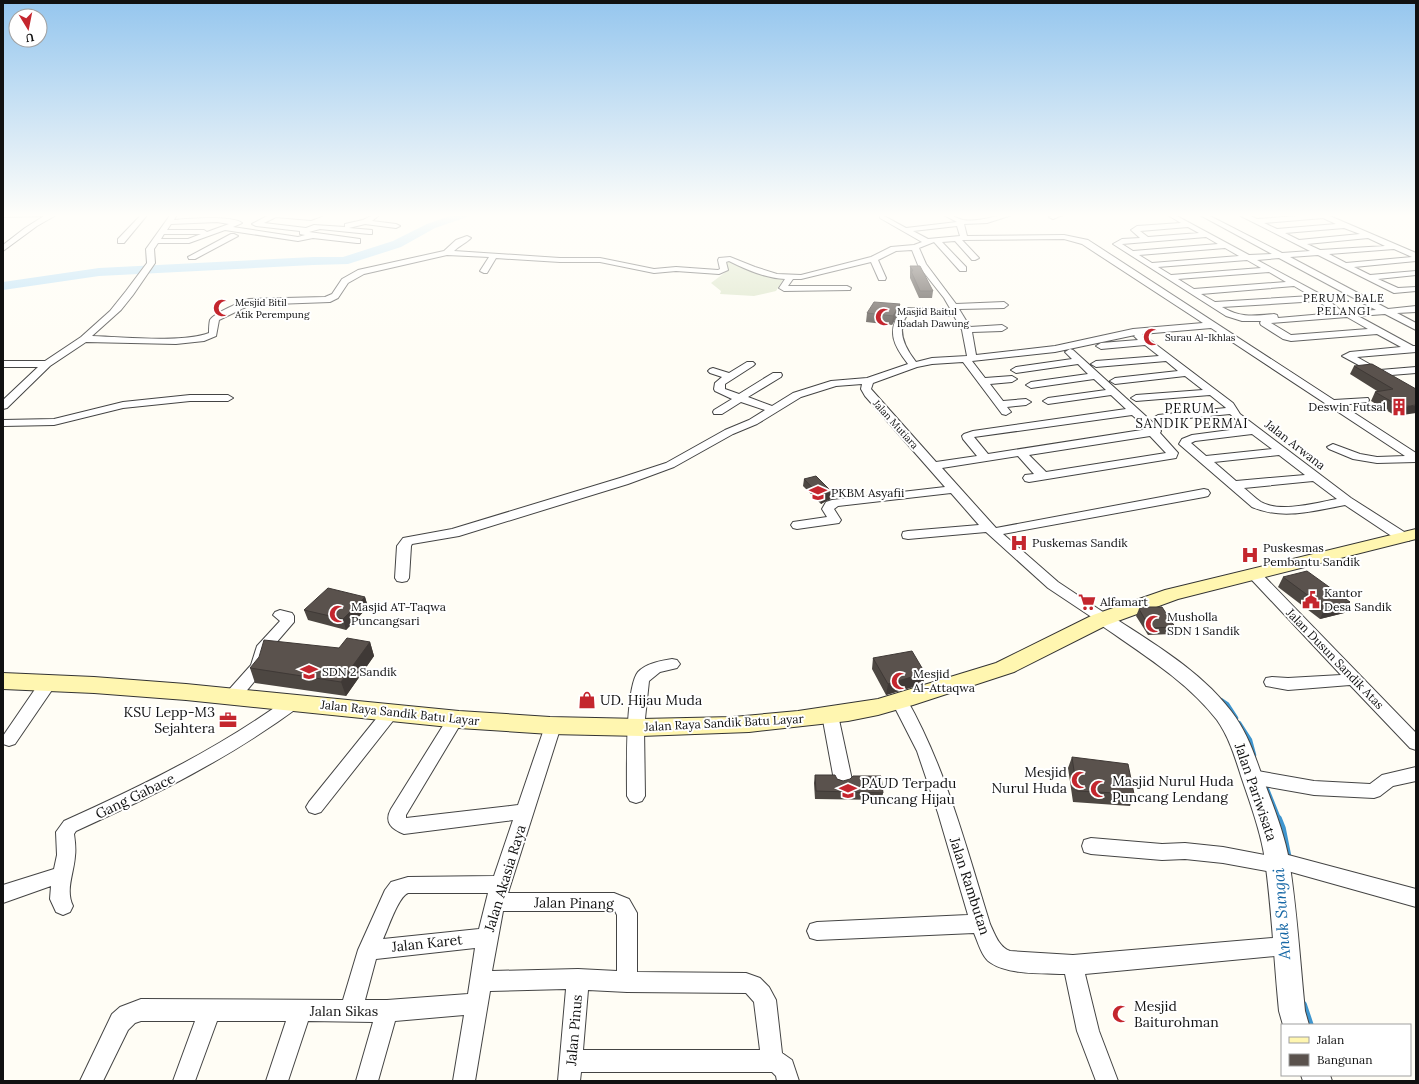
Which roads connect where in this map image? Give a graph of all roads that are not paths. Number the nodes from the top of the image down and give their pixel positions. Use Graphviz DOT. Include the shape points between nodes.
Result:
graph roads {
  1 [pos="150,265"];
  2 [pos="390,265"];
  3 [pos="488,265"];
  4 [pos="625,265"];
  5 [pos="723,265"];
  6 [pos="742,265"];
  7 [pos="851,265"];
  8 [pos="877,265"];
  9 [pos="922,265"];
  10 [pos="958,265"];
  11 [pos="1119,265"];
  12 [pos="1150,265"];
  13 [pos="1156,265"];
  14 [pos="1260,265"];
  15 [pos="1301,265"];
  16 [pos="1345,265"];
  17 [pos="1350,265"];
  18 [pos="963,269"];
  19 [pos="1270,270"];
  20 [pos="484,271"];
  21 [pos="1416,273"];
  22 [pos="790,277"];
  23 [pos="1170,277"];
  24 [pos="882,278"];
  25 [pos="1370,278"];
  26 [pos="1294,284"];
  27 [pos="847,288"];
  28 [pos="1416,289"];
  29 [pos="1397,290"];
  30 [pos="1192,292"];
  31 [pos="1405,295"];
  32 [pos="1319,298"];
  33 [pos="1004,305"];
  34 [pos="1213,305"];
  35 [pos="1416,308"];
  36 [pos="954,310"];
  37 [pos="1389,310"];
  38 [pos="1339,312"];
  39 [pos="1349,315"];
  40 [pos="1416,321"];
  41 [pos="1214,325"];
  42 [pos="1416,327"];
  43 [pos="1002,328"];
  44 [pos="967,330"];
  45 [pos="1380,332"];
  46 [pos="84,339"];
  47 [pos="1101,346"];
  48 [pos="1414,350"];
  49 [pos="1070,352"];
  50 [pos="968,358"];
  51 [pos="1167,358"];
  52 [pos="1080,361"];
  53 [pos="3,364"];
  54 [pos="47,364"];
  55 [pos="750,364"];
  56 [pos="1096,364"];
  57 [pos="914,365"];
  58 [pos="1416,370"];
  59 [pos="713,371"];
  60 [pos="1187,373"];
  61 [pos="1379,373"];
  62 [pos="777,375"];
  63 [pos="1096,376"];
  64 [pos="730,377"];
  65 [pos="1115,380"];
  66 [pos="1391,380"];
  67 [pos="868,381"];
  68 [pos="982,381"];
  69 [pos="1031,385"];
  70 [pos="1114,392"];
  71 [pos="1212,392"];
  72 [pos="228,398"];
  73 [pos="741,398"];
  74 [pos="1136,398"];
  75 [pos="1364,400"];
  76 [pos="1048,401"];
  77 [pos="1026,402"];
  78 [pos="1334,403"];
  79 [pos="3,406"];
  80 [pos="774,410"];
  81 [pos="1135,411"];
  82 [pos="1233,411"];
  83 [pos="718,412"];
  84 [pos="1158,418"];
  85 [pos="3,423"];
  86 [pos="1254,430"];
  87 [pos="1153,432"];
  88 [pos="1333,447"];
  89 [pos="1282,451"];
  90 [pos="1021,453"];
  91 [pos="986,459"];
  92 [pos="1416,459"];
  93 [pos="1203,460"];
  94 [pos="933,466"];
  95 [pos="1043,476"];
  96 [pos="1316,477"];
  97 [pos="1029,478"];
  98 [pos="1234,485"];
  99 [pos="955,489"];
  100 [pos="1204,493"];
  101 [pos="1347,500"];
  102 [pos="797,525"];
  103 [pos="991,530"];
  104 [pos="908,535"];
  105 [pos="1410,536"];
  106 [pos="1254,574"];
  107 [pos="402,578"];
  108 [pos="280,615"];
  109 [pos="1104,618"];
  110 [pos="672,664"];
  111 [pos="1354,679"];
  112 [pos="3,681"];
  113 [pos="1272,682"];
  114 [pos="48,683"];
  115 [pos="232,697"];
  116 [pos="294,702"];
  117 [pos="900,702"];
  118 [pos="390,713"];
  119 [pos="830,715"];
  120 [pos="455,720"];
  121 [pos="553,726"];
  122 [pos="636,728"];
  123 [pos="9,740"];
  124 [pos="1416,744"];
  125 [pos="1416,774"];
  126 [pos="1260,779"];
  127 [pos="843,780"];
  128 [pos="636,796"];
  129 [pos="315,807"];
  130 [pos="526,811"];
  131 [pos="1091,846"];
  132 [pos="1284,863"];
  133 [pos="63,874"];
  134 [pos="498,893"];
  135 [pos="3,894"];
  136 [pos="1416,898"];
  137 [pos="63,906"];
  138 [pos="980,924"];
  139 [pos="817,931"];
  140 [pos="486,937"];
  141 [pos="1285,946"];
  142 [pos="368,950"];
  143 [pos="1073,966"];
  144 [pos="578,979"];
  145 [pos="480,981"];
  146 [pos="627,982"];
  147 [pos="478,1004"];
  148 [pos="210,1011"];
  149 [pos="300,1011"];
  150 [pos="351,1011"];
  151 [pos="387,1011"];
  152 [pos="1296,1024"];
  153 [pos="772,1061"];
  154 [pos="570,1071"];
  155 [pos="91,1081"];
  156 [pos="184,1081"];
  157 [pos="277,1081"];
  158 [pos="367,1081"];
  159 [pos="464,1081"];
  160 [pos="788,1081"];
  161 [pos="1107,1081"];
  1 -- 46 [label="street" via="120,304"];
  2 -- 46 [label="street" via="361,272 345,281 334,297 325,301 244,304 216,318 213,334 205,338 176,341"];
  3 -- 20 [label="street"];
  4 -- 5 [label="street" via="656,271 673,269 717,272 724,271"];
  6 -- 22 [label="street" via="756,271"];
  7 -- 22 [label="street" via="810,276"];
  8 -- 24 [label="street"];
  9 -- 36 [label="street" via="948,297"];
  10 -- 18 [label="street"];
  11 -- 41 [label="street"];
  12 -- 13 [label="street"];
  12 -- 23 [label="street"];
  14 -- 19 [label="street"];
  15 -- 37 [label="street"];
  16 -- 17 [label="street"];
  16 -- 25 [label="street"];
  19 -- 23 [label="street"];
  19 -- 26 [label="street"];
  21 -- 25 [label="street"];
  22 -- 27 [label="street" via="784,289"];
  23 -- 30 [label="street"];
  25 -- 29 [label="street"];
  26 -- 30 [label="street"];
  26 -- 32 [label="street"];
  28 -- 29 [label="street"];
  29 -- 31 [label="street"];
  30 -- 34 [label="street"];
  32 -- 34 [label="street"];
  32 -- 38 [label="street"];
  33 -- 36 [label="street"];
  34 -- 38 [label="street" via="1240,319"];
  35 -- 37 [label="street"];
  36 -- 44 [label="street"];
  36 -- 57 [label="street" via="906,311 902,314 896,331 900,349"];
  37 -- 38 [label="street"];
  37 -- 39 [label="street"];
  37 -- 40 [label="street"];
  37 -- 42 [label="street"];
  39 -- 45 [label="street"];
  39 -- 45 [label="street" via="1264,323 1291,338"];
  41 -- 50 [label="street" via="1139,331 1055,349"];
  41 -- 78 [label="street"];
  43 -- 44 [label="street"];
  44 -- 50 [label="street"];
  45 -- 48 [label="street"];
  46 -- 54 [label="street"];
  47 -- 51 [label="street, Jalan Arwana" via="1142,339"];
  48 -- 61 [label="street" via="1348,356"];
  49 -- 52 [label="street"];
  50 -- 57 [label="street"];
  50 -- 68 [label="street"];
  51 -- 56 [label="street"];
  51 -- 60 [label="street, Jalan Arwana"];
  52 -- 63 [label="street"];
  52 -- 68 [label="street"];
  53 -- 54 [label="street"];
  54 -- 79 [label="street"];
  55 -- 64 [label="street"];
  57 -- 67 [label="street"];
  58 -- 61 [label="street"];
  59 -- 64 [label="street"];
  60 -- 65 [label="street"];
  60 -- 71 [label="street, Jalan Arwana"];
  61 -- 66 [label="street"];
  62 -- 73 [label="street"];
  63 -- 69 [label="street"];
  63 -- 70 [label="street"];
  64 -- 73 [label="street" via="720,383 719,388"];
  67 -- 80 [label="street" via="842,382 810,390"];
  67 -- 94 [label="street, Jalan Mutiara" via="866,389 869,394"];
  68 -- 77 [label="street" via="1003,408"];
  70 -- 76 [label="street"];
  70 -- 81 [label="street"];
  71 -- 74 [label="street"];
  71 -- 82 [label="street, Jalan Arwana"];
  72 -- 85 [label="street" via="190,398 123,405 54,422"];
  73 -- 80 [label="street"];
  73 -- 83 [label="street"];
  75 -- 78 [label="street"];
  78 -- 92 [label="street"];
  80 -- 107 [label="street" via="670,465 624,482 454,533 408,541 404,546"];
  81 -- 87 [label="street" via="1154,428 1156,431"];
  81 -- 91 [label="street" via="968,436"];
  82 -- 84 [label="street"];
  82 -- 86 [label="street, Jalan Arwana"];
  86 -- 89 [label="street, Jalan Arwana"];
  86 -- 93 [label="street" via="1189,438 1185,444"];
  87 -- 90 [label="street"];
  87 -- 95 [label="street" via="1172,456"];
  88 -- 92 [label="street" via="1356,457 1377,460"];
  89 -- 93 [label="street"];
  89 -- 96 [label="street, Jalan Arwana"];
  90 -- 91 [label="street"];
  90 -- 95 [label="street"];
  91 -- 94 [label="street"];
  93 -- 98 [label="street"];
  94 -- 99 [label="street, Jalan Mutiara"];
  95 -- 97 [label="street"];
  96 -- 98 [label="street"];
  96 -- 101 [label="street, Jalan Arwana"];
  98 -- 101 [label="street" via="1261,507 1277,511"];
  99 -- 102 [label="street" via="836,503 828,509 835,520"];
  99 -- 103 [label="street, Jalan Mutiara"];
  100 -- 103 [label="street"];
  101 -- 105 [label="street, Jalan Arwana"];
  103 -- 104 [label="street"];
  103 -- 109 [label="street, Jalan Mutiara" via="1053,584"];
  105 -- 106 [label="main road, Jalan Raya Sandik Batu Layar"];
  106 -- 109 [label="main road, Jalan Raya Sandik Batu Layar" via="1172,594"];
  106 -- 111 [label="street, Jalan Dusun Sandik Atas"];
  108 -- 115 [label="street" via="287,616 287,622 262,650 258,667"];
  109 -- 117 [label="main road, Jalan Raya Sandik Batu Layar" via="1008,666"];
  109 -- 126 [label="street, Jalan Pariwisata" via="1167,662 1219,709"];
  110 -- 122 [label="street" via="653,668 644,674 641,680"];
  111 -- 113 [label="street" via="1288,684"];
  111 -- 124 [label="street, Jalan Dusun Sandik Atas"];
  112 -- 114 [label="main road, Jalan Raya Sandik Batu Layar"];
  114 -- 115 [label="main road, Jalan Raya Sandik Batu Layar" via="131,687"];
  114 -- 123 [label="street"];
  115 -- 116 [label="main road, Jalan Raya Sandik Batu Layar"];
  116 -- 118 [label="main road, Jalan Raya Sandik Batu Layar"];
  116 -- 133 [label="street, Gang Gabace" via="270,721 197,765 68,828 65,832 66,855"];
  117 -- 119 [label="main road, Jalan Raya Sandik Batu Layar"];
  117 -- 138 [label="street, Jalan Rambutan" via="925,751"];
  118 -- 120 [label="main road, Jalan Raya Sandik Batu Layar"];
  118 -- 129 [label="street"];
  119 -- 122 [label="main road, Jalan Raya Sandik Batu Layar" via="792,721 706,727"];
  119 -- 127 [label="street"];
  120 -- 121 [label="main road, Jalan Raya Sandik Batu Layar"];
  120 -- 130 [label="street" via="397,814 397,822 404,826"];
  121 -- 122 [label="main road, Jalan Raya Sandik Batu Layar"];
  121 -- 130 [label="street, Jalan Akasia Raya"];
  122 -- 128 [label="street"];
  125 -- 126 [label="street" via="1388,780 1374,791 1314,788"];
  126 -- 132 [label="street, Jalan Pariwisata" via="1273,841"];
  130 -- 134 [label="street, Jalan Akasia Raya"];
  131 -- 132 [label="street" via="1162,852 1185,851"];
  132 -- 136 [label="street"];
  132 -- 141 [label="street, Jalan Pariwisata"];
  133 -- 135 [label="street"];
  133 -- 137 [label="street" via="59,898"];
  134 -- 140 [label="street, Jalan Akasia Raya"];
  134 -- 142 [label="street" via="411,885 401,887 392,896"];
  134 -- 146 [label="street, Jalan Pinang" via="622,904 627,913"];
  138 -- 139 [label="street"];
  138 -- 143 [label="street, Jalan Rambutan" via="992,951 1004,959"];
  140 -- 142 [label="street, Jalan Karet"];
  140 -- 145 [label="street, Jalan Akasia Raya"];
  141 -- 143 [label="street, Jalan Rambutan"];
  141 -- 152 [label="street, Jalan Pariwisata"];
  142 -- 150 [label="street"];
  143 -- 161 [label="street" via="1088,1031"];
  144 -- 145 [label="street"];
  144 -- 146 [label="street"];
  144 -- 154 [label="street, Jalan Pinus"];
  145 -- 147 [label="street, Jalan Akasia Raya"];
  146 -- 153 [label="street" via="743,983 754,986 765,1000"];
  147 -- 151 [label="street, Jalan Sikas"];
  147 -- 159 [label="street, Jalan Akasia Raya"];
  148 -- 149 [label="street, Jalan Sikas"];
  148 -- 155 [label="street, Jalan Sikas" via="141,1010 125,1017"];
  148 -- 156 [label="street"];
  149 -- 150 [label="street, Jalan Sikas"];
  149 -- 157 [label="street"];
  150 -- 151 [label="street, Jalan Sikas"];
  151 -- 158 [label="street"];
  153 -- 154 [label="street"];
  153 -- 160 [label="street" via="784,1067"];
}
